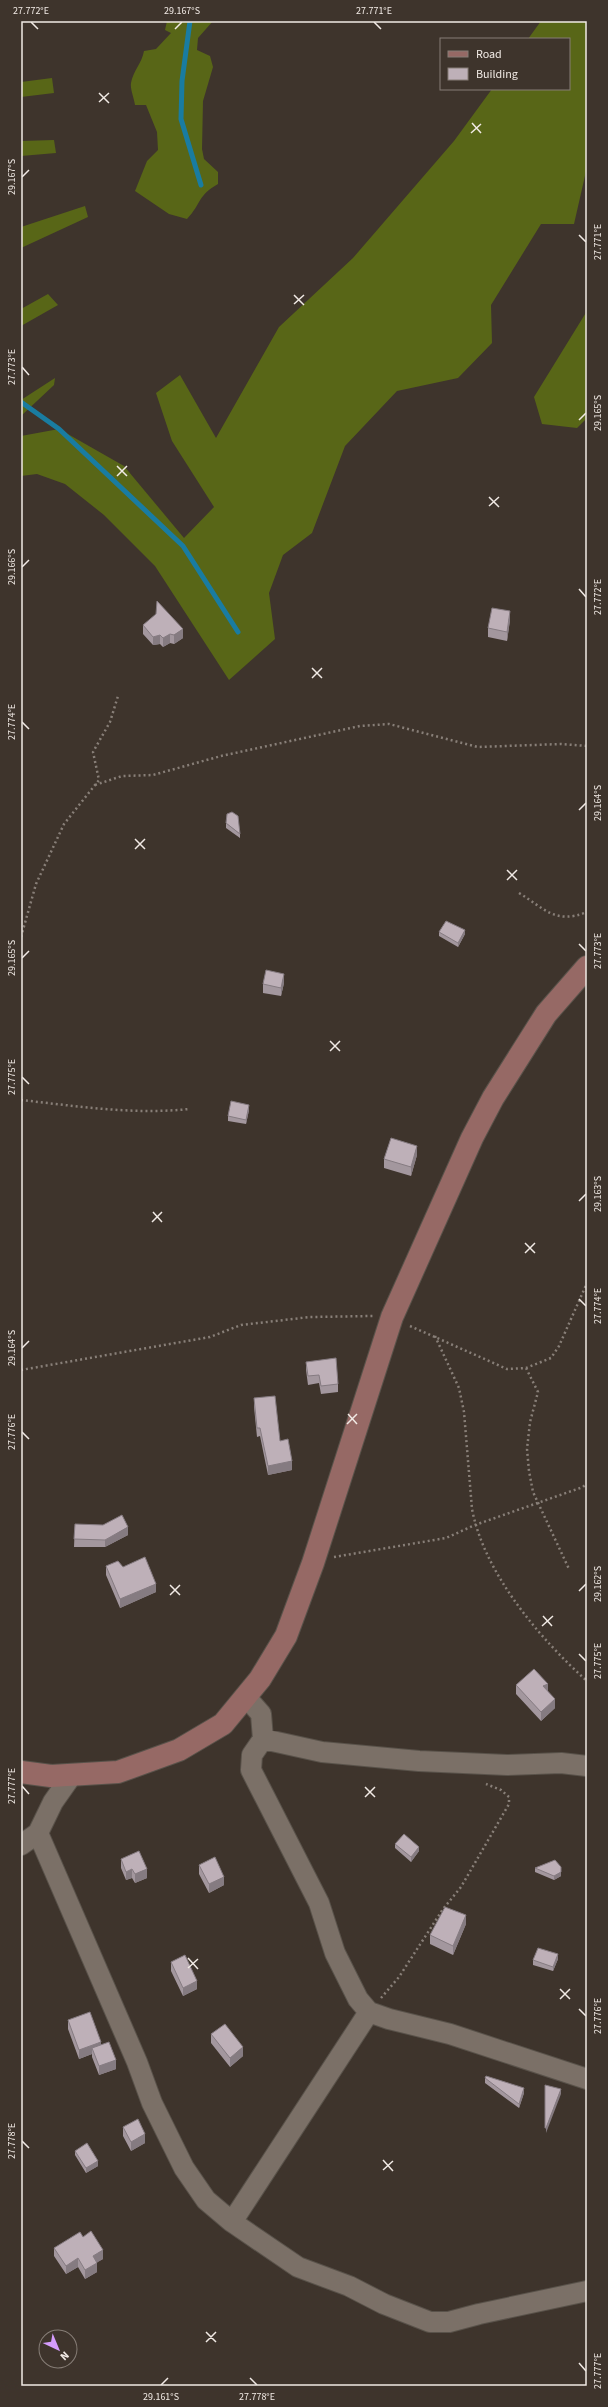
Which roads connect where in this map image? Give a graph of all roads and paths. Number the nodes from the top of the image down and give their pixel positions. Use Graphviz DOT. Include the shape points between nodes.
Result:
graph roads {
  1 [pos="118,696"];
  2 [pos="587,746"];
  3 [pos="95,785"];
  4 [pos="519,893"];
  5 [pos="587,912"];
  6 [pos="21,937"];
  7 [pos="587,967"];
  8 [pos="21,1100"];
  9 [pos="189,1109"];
  10 [pos="587,1283"];
  11 [pos="392,1317"];
  12 [pos="435,1336"];
  13 [pos="526,1368"];
  14 [pos="21,1370"];
  15 [pos="587,1483"];
  16 [pos="540,1502"];
  17 [pos="475,1525"];
  18 [pos="313,1563"];
  19 [pos="569,1569"];
  20 [pos="587,1681"];
  21 [pos="247,1698"];
  22 [pos="264,1739"];
  23 [pos="587,1766"];
  24 [pos="21,1772"];
  25 [pos="72,1775"];
  26 [pos="484,1783"];
  27 [pos="38,1833"];
  28 [pos="21,1845"];
  29 [pos="369,2012"];
  30 [pos="587,2080"];
  31 [pos="232,2222"];
  32 [pos="587,2291"];
  1 -- 3 [label="path" via="110,722 93,752 99,780"];
  2 -- 3 [label="path" via="561,744 478,748 389,724 360,726 304,740 273,744 153,775 122,776"];
  3 -- 6 [label="path" via="64,824 36,884"];
  4 -- 5 [label="path" via="548,914 573,918"];
  7 -- 11 [label="main road" via="546,1014 493,1098 472,1138"];
  8 -- 9 [label="path" via="92,1108 168,1111"];
  10 -- 13 [label="path" via="559,1346 551,1358"];
  11 -- 12 [label="path"];
  11 -- 14 [label="path" via="316,1316 241,1325 210,1337"];
  11 -- 18 [label="main road"];
  12 -- 13 [label="path" via="507,1369"];
  12 -- 17 [label="path" via="459,1388 464,1412"];
  13 -- 16 [label="path" via="538,1392 526,1449 533,1492"];
  15 -- 16 [label="path" via="583,1487"];
  16 -- 17 [label="path"];
  16 -- 19 [label="path"];
  17 -- 18 [label="path" via="446,1538 352,1553"];
  17 -- 20 [label="path" via="487,1558 533,1625"];
  18 -- 21 [label="main road" via="286,1636"];
  21 -- 22 [label="street" via="261,1714"];
  21 -- 25 [label="main road" via="223,1724 179,1750 118,1772"];
  22 -- 23 [label="street" via="322,1752 419,1761 507,1765 561,1762"];
  22 -- 29 [label="street" via="252,1755 251,1770 319,1903 335,1953 358,1999"];
  24 -- 25 [label="main road" via="50,1776"];
  25 -- 27 [label="street" via="53,1802"];
  26 -- 29 [label="path" via="505,1793 509,1797 509,1804 461,1887 399,1977"];
  27 -- 28 [label="street"];
  27 -- 31 [label="street" via="137,2062 152,2103 184,2168 206,2200"];
  29 -- 30 [label="street" via="450,2034"];
  29 -- 31 [label="street"];
  31 -- 32 [label="street" via="298,2267 349,2286 384,2304 430,2322 449,2322"];
}
